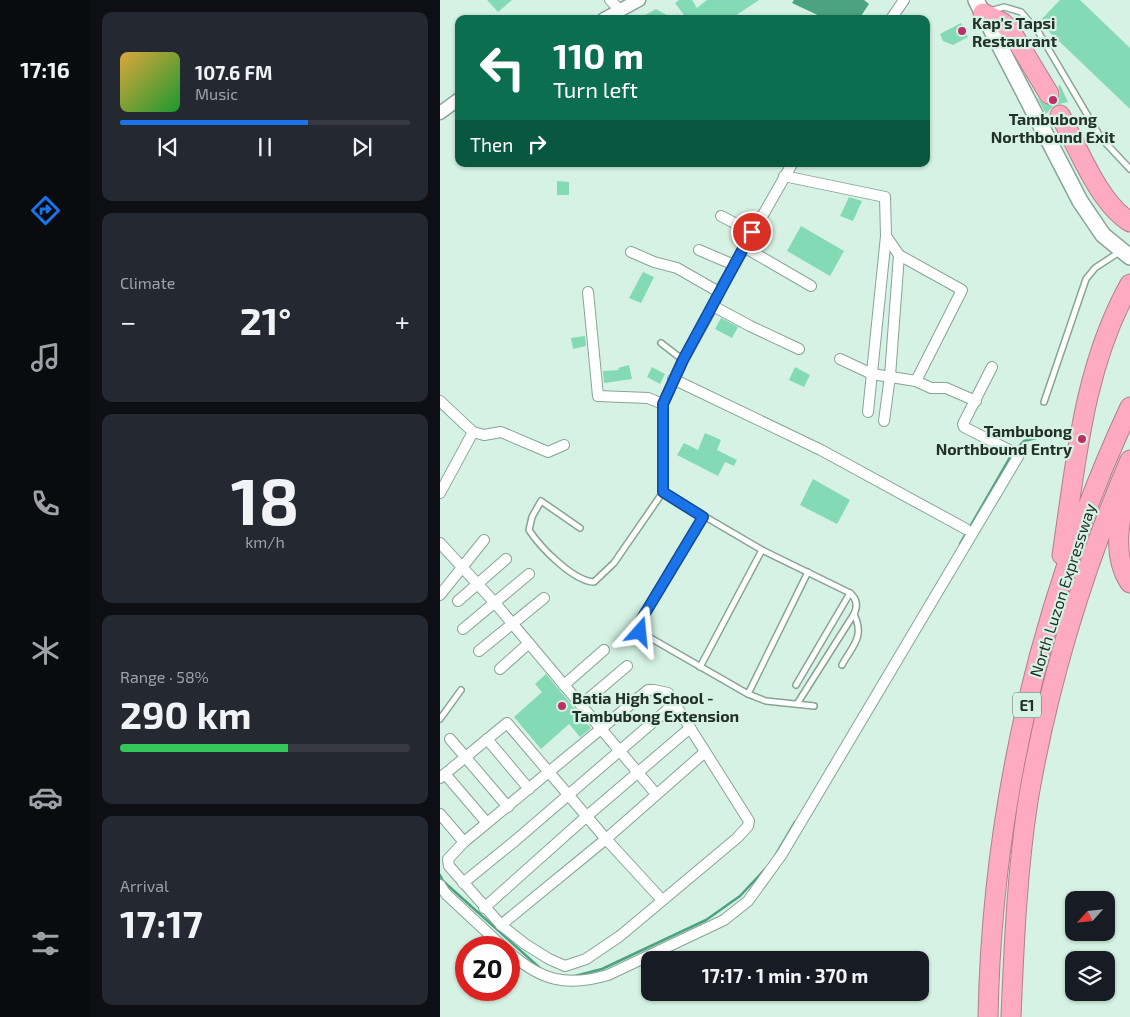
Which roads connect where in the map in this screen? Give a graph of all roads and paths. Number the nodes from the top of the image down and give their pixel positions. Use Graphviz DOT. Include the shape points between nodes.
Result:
graph roads {
  1 [pos="610,0"];
  2 [pos="639,0"];
  3 [pos="904,0"];
  4 [pos="980,7"];
  5 [pos="620,10"];
  6 [pos="611,15"];
  7 [pos="894,15"];
  8 [pos="1049,94"];
  9 [pos="455,102"];
  10 [pos="440,113"];
  11 [pos="1060,114"];
  12 [pos="790,167"];
  13 [pos="1130,169"];
  14 [pos="784,176"];
  15 [pos="721,216"];
  16 [pos="1130,222"];
  17 [pos="752,232"];
  18 [pos="886,236"];
  19 [pos="744,248"];
  20 [pos="700,250"];
  21 [pos="631,252"];
  22 [pos="1126,254"];
  23 [pos="899,255"];
  24 [pos="734,265"];
  25 [pos="1130,284"];
  26 [pos="811,286"];
  27 [pos="588,292"];
  28 [pos="719,292"];
  29 [pos="713,306"];
  30 [pos="661,343"];
  31 [pos="799,349"];
  32 [pos="840,359"];
  33 [pos="683,360"];
  34 [pos="992,368"];
  35 [pos="872,374"];
  36 [pos="890,376"];
  37 [pos="673,379"];
  38 [pos="916,381"];
  39 [pos="976,401"];
  40 [pos="440,402"];
  41 [pos="1044,402"];
  42 [pos="663,404"];
  43 [pos="1130,408"];
  44 [pos="868,412"];
  45 [pos="884,421"];
  46 [pos="472,432"];
  47 [pos="564,445"];
  48 [pos="1130,460"];
  49 [pos="1130,475"];
  50 [pos="663,492"];
  51 [pos="440,493"];
  52 [pos="703,517"];
  53 [pos="580,528"];
  54 [pos="966,529"];
  55 [pos="484,540"];
  56 [pos="440,543"];
  57 [pos="762,550"];
  58 [pos="506,559"];
  59 [pos="462,566"];
  60 [pos="808,572"];
  61 [pos="529,574"];
  62 [pos="1130,583"];
  63 [pos="478,584"];
  64 [pos="850,593"];
  65 [pos="440,594"];
  66 [pos="544,598"];
  67 [pos="458,601"];
  68 [pos="1055,601"];
  69 [pos="496,603"];
  70 [pos="854,614"];
  71 [pos="512,623"];
  72 [pos="463,629"];
  73 [pos="529,643"];
  74 [pos="604,650"];
  75 [pos="479,651"];
  76 [pos="842,665"];
  77 [pos="627,666"];
  78 [pos="700,667"];
  79 [pos="500,669"];
  80 [pos="564,685"];
  81 [pos="796,685"];
  82 [pos="461,690"];
  83 [pos="748,694"];
  84 [pos="674,704"];
  85 [pos="797,704"];
  86 [pos="582,706"];
  87 [pos="814,706"];
  88 [pos="440,719"];
  89 [pos="602,728"];
  90 [pos="690,728"];
  91 [pos="450,739"];
  92 [pos="487,739"];
  93 [pos="621,751"];
  94 [pos="705,752"];
  95 [pos="465,758"];
  96 [pos="550,772"];
  97 [pos="638,772"];
  98 [pos="443,776"];
  99 [pos="529,789"];
  100 [pos="656,794"];
  101 [pos="569,795"];
  102 [pos="508,807"];
  103 [pos="440,814"];
  104 [pos="587,816"];
  105 [pos="487,824"];
  106 [pos="606,839"];
  107 [pos="464,842"];
  108 [pos="462,883"];
  109 [pos="440,885"];
  110 [pos="662,900"];
  111 [pos="484,908"];
  112 [pos="501,925"];
  113 [pos="491,936"];
  114 [pos="520,960"];
  115 [pos="988,1017"];
  116 [pos="1011,1017"];
  1 -- 5 [label="street"];
  2 -- 5 [label="street"];
  3 -- 7 [label="street"];
  4 -- 8 [label="highway" via="1011,31"];
  4 -- 13 [label="lane" via="1004,7 1021,12 1039,33 1100,138"];
  4 -- 22 [label="main road" via="1080,201 1104,235"];
  5 -- 6 [label="street"];
  9 -- 10 [label="street"];
  11 -- 16 [label="highway" via="1105,198"];
  12 -- 14 [label="street"];
  14 -- 17 [label="street"];
  14 -- 18 [label="street" via="885,197"];
  15 -- 17 [label="street"];
  17 -- 19 [label="street"];
  18 -- 23 [label="street"];
  18 -- 35 [label="street"];
  19 -- 24 [label="street"];
  19 -- 26 [label="street"];
  20 -- 24 [label="street"];
  21 -- 28 [label="street" via="677,268"];
  22 -- 41 [label="lane" via="1095,268 1086,278"];
  23 -- 36 [label="street"];
  23 -- 38 [label="street" via="962,290"];
  24 -- 28 [label="street"];
  25 -- 68 [label="highway" via="1102,343 1085,406"];
  27 -- 42 [label="street" via="598,396 648,398"];
  28 -- 29 [label="street"];
  29 -- 31 [label="street"];
  29 -- 33 [label="street"];
  30 -- 33 [label="lane"];
  32 -- 35 [label="street"];
  33 -- 37 [label="street"];
  34 -- 39 [label="street"];
  35 -- 36 [label="street"];
  35 -- 44 [label="street"];
  36 -- 38 [label="street"];
  36 -- 45 [label="street"];
  37 -- 42 [label="street"];
  37 -- 54 [label="street" via="821,450"];
  38 -- 39 [label="street" via="931,388 954,391"];
  39 -- 114 [label="street" via="964,427 1019,455 782,854 748,901 724,920 608,975 562,981 534,971"];
  40 -- 46 [label="street"];
  42 -- 50 [label="lane"];
  43 -- 68 [label="highway, North Luzon Expressway / E1" via="1111,447"];
  46 -- 47 [label="street" via="484,435 501,432 548,452"];
  46 -- 51 [label="street"];
  48 -- 116 [label="highway, North Luzon Expressway / E1" via="1100,533 1060,652 1036,762 1028,801 1020,876"];
  49 -- 62 [label="highway" via="1118,553"];
  50 -- 52 [label="lane"];
  50 -- 53 [label="lane" via="614,564 594,582 587,582 564,566 536,541 529,530 541,501"];
  52 -- 57 [label="lane"];
  52 -- 78 [label="lane" via="638,625 640,632"];
  55 -- 59 [label="street"];
  56 -- 59 [label="street"];
  57 -- 60 [label="lane"];
  57 -- 78 [label="lane"];
  58 -- 63 [label="street"];
  59 -- 63 [label="street"];
  59 -- 65 [label="street"];
  60 -- 64 [label="lane"];
  60 -- 83 [label="lane"];
  61 -- 69 [label="street"];
  63 -- 67 [label="street"];
  63 -- 69 [label="street"];
  64 -- 70 [label="lane" via="856,600"];
  64 -- 81 [label="lane"];
  66 -- 71 [label="street"];
  68 -- 115 [label="highway, North Luzon Expressway / E1" via="1022,727 1005,809 993,922"];
  69 -- 71 [label="street"];
  69 -- 72 [label="street"];
  70 -- 76 [label="lane" via="860,626 859,633"];
  70 -- 85 [label="lane"];
  71 -- 73 [label="street"];
  71 -- 75 [label="street"];
  73 -- 79 [label="street"];
  73 -- 80 [label="street"];
  74 -- 80 [label="street"];
  77 -- 86 [label="street"];
  78 -- 83 [label="lane"];
  80 -- 86 [label="street"];
  82 -- 88 [label="lane"];
  83 -- 85 [label="lane" via="766,701"];
  84 -- 89 [label="street" via="668,694 648,690"];
  84 -- 90 [label="street"];
  84 -- 93 [label="street"];
  85 -- 87 [label="lane"];
  86 -- 89 [label="street"];
  89 -- 93 [label="street"];
  89 -- 96 [label="street"];
  90 -- 94 [label="street"];
  90 -- 97 [label="street"];
  91 -- 95 [label="street"];
  92 -- 95 [label="street"];
  92 -- 96 [label="street" via="507,723"];
  92 -- 99 [label="street"];
  93 -- 97 [label="street"];
  93 -- 101 [label="street"];
  94 -- 100 [label="street"];
  94 -- 110 [label="street" via="749,820 748,826"];
  95 -- 98 [label="street"];
  95 -- 102 [label="street"];
  96 -- 99 [label="street"];
  96 -- 101 [label="street"];
  97 -- 100 [label="street"];
  97 -- 104 [label="street"];
  98 -- 105 [label="street"];
  99 -- 102 [label="street"];
  100 -- 106 [label="street"];
  101 -- 104 [label="street"];
  101 -- 108 [label="street"];
  102 -- 105 [label="street"];
  103 -- 107 [label="street"];
  104 -- 106 [label="street"];
  104 -- 111 [label="street"];
  105 -- 107 [label="street"];
  106 -- 110 [label="street"];
  106 -- 112 [label="street"];
  107 -- 108 [label="street" via="448,859 449,866"];
  108 -- 111 [label="street"];
  109 -- 113 [label="street"];
  110 -- 112 [label="street" via="620,936 586,959 566,966 525,944"];
  111 -- 112 [label="street"];
}
